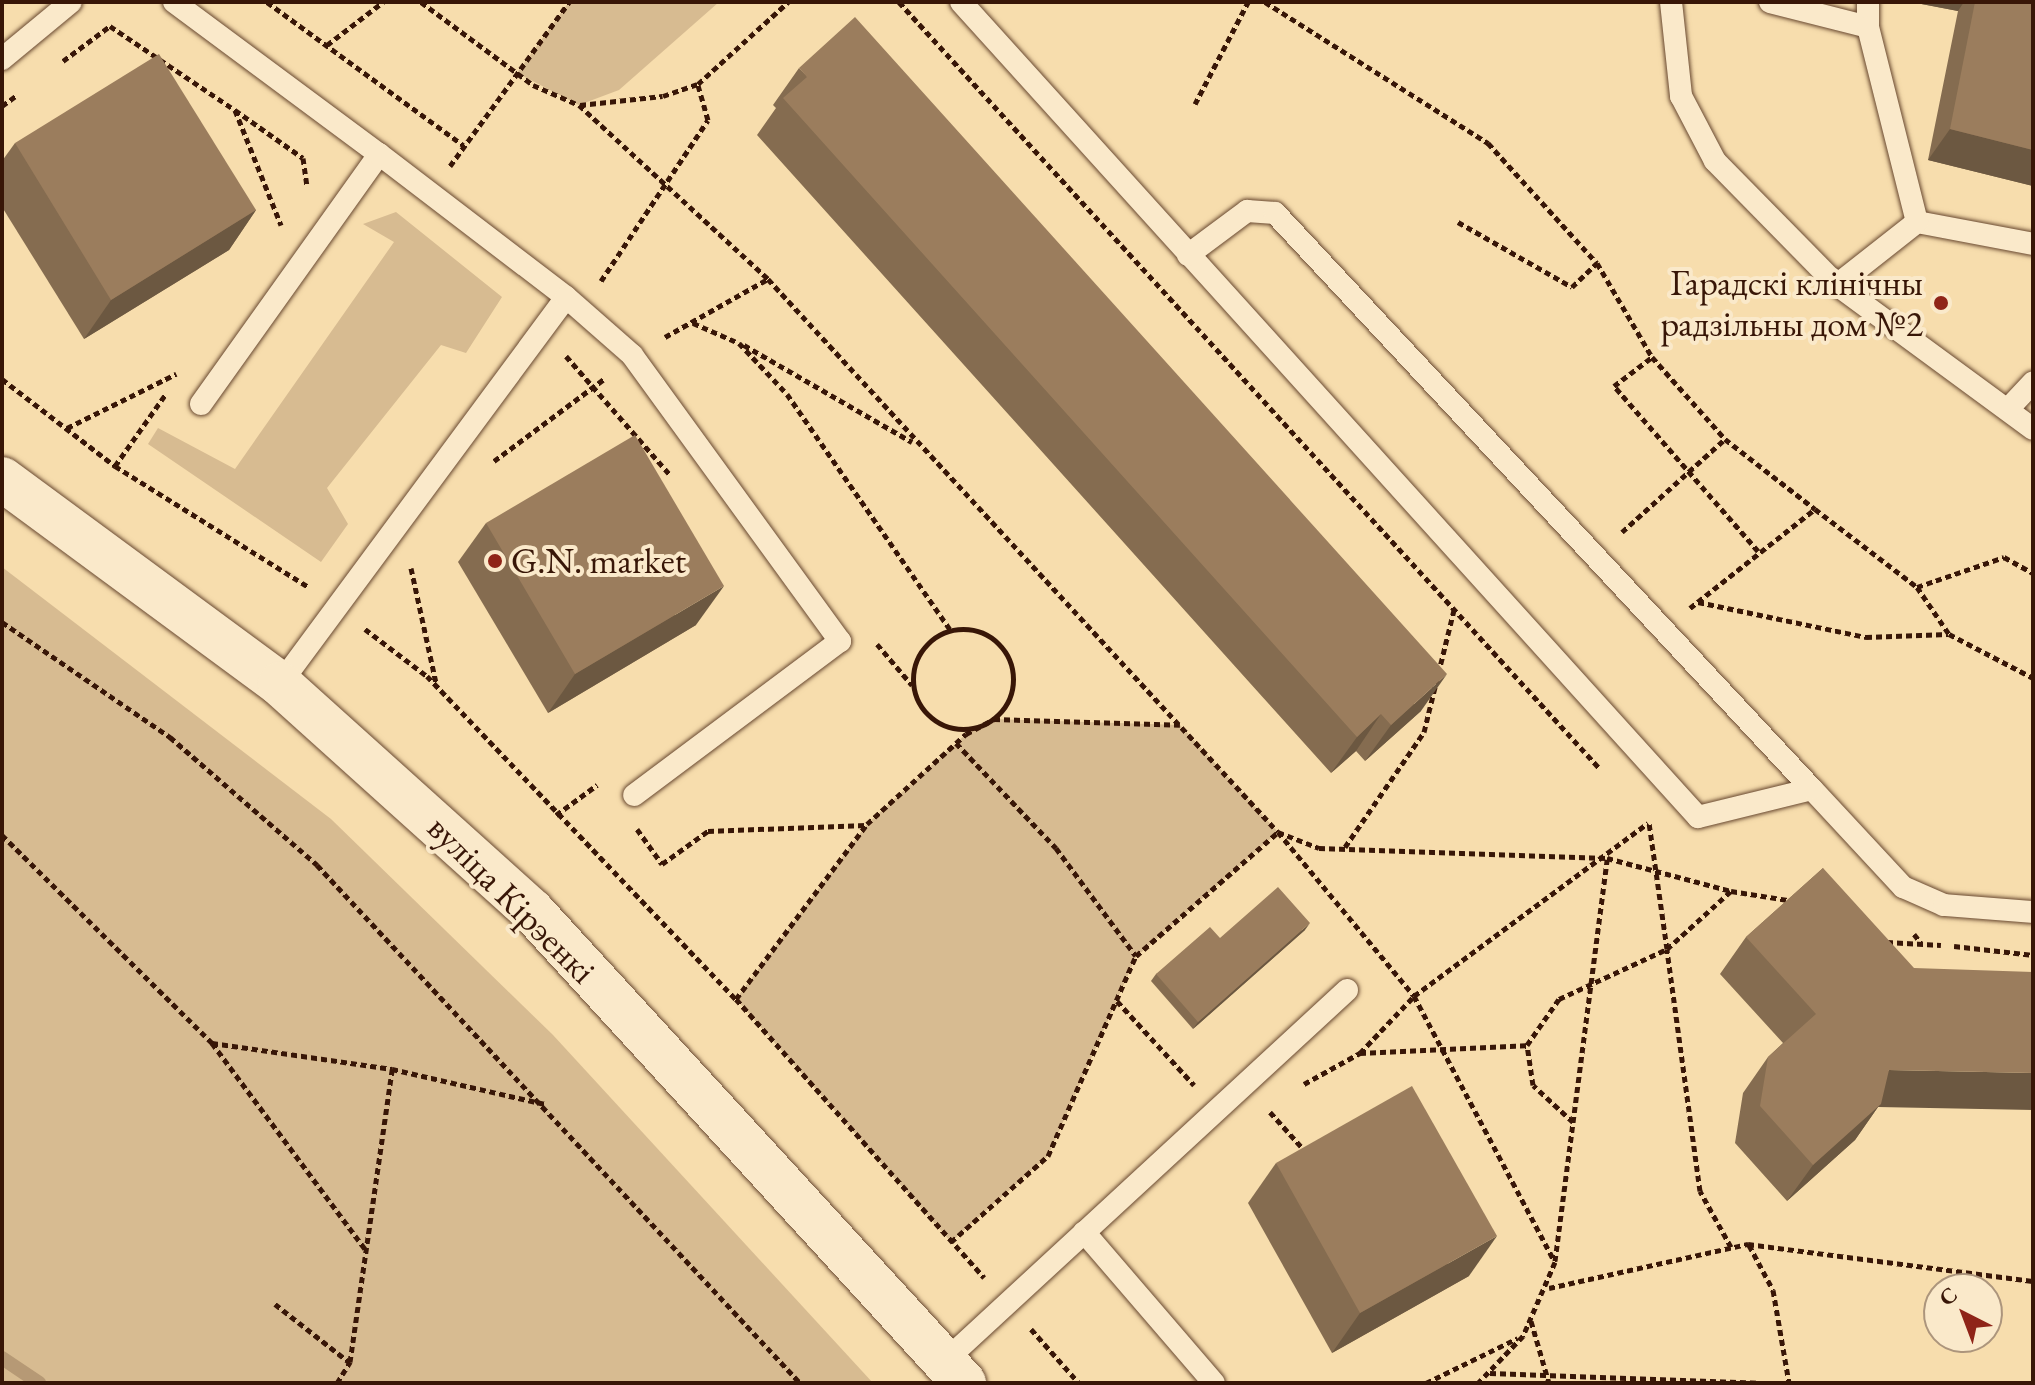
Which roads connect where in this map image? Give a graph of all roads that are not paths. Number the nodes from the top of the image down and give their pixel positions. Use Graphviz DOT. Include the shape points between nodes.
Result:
graph roads {
  1 [pos="71,2"];
  2 [pos="174,2"];
  3 [pos="961,2"];
  4 [pos="1671,2"];
  5 [pos="1770,2"];
  6 [pos="1868,2"];
  7 [pos="1868,27"];
  8 [pos="2,59"];
  9 [pos="379,154"];
  10 [pos="1917,222"];
  11 [pos="2033,244"];
  12 [pos="1188,255"];
  13 [pos="1837,285"];
  14 [pos="574,303"];
  15 [pos="2033,382"];
  16 [pos="201,404"];
  17 [pos="2009,408"];
  18 [pos="2033,429"];
  19 [pos="2,479"];
  20 [pos="280,684"];
  21 [pos="1812,789"];
  22 [pos="624,802"];
  23 [pos="2033,912"];
  24 [pos="1347,990"];
  25 [pos="1084,1232"];
  26 [pos="954,1372"];
  27 [pos="1214,1383"];
  1 -- 8 [label="lane"];
  2 -- 9 [label="lane"];
  3 -- 12 [label="lane"];
  4 -- 13 [label="lane" via="1681,96 1715,161"];
  5 -- 7 [label="lane"];
  6 -- 7 [label="lane"];
  7 -- 10 [label="lane"];
  9 -- 14 [label="lane"];
  9 -- 16 [label="lane"];
  10 -- 11 [label="lane"];
  10 -- 13 [label="lane"];
  12 -- 21 [label="lane" via="1698,817"];
  12 -- 21 [label="lane" via="1247,211 1275,213 1634,590"];
  13 -- 17 [label="lane"];
  14 -- 20 [label="lane" via="540,328"];
  14 -- 22 [label="lane" via="632,355 840,641"];
  15 -- 17 [label="lane"];
  17 -- 18 [label="lane"];
  19 -- 20 [label="street, вуліца Кірэенкі"];
  20 -- 26 [label="street, вуліца Кірэенкі" via="532,911"];
  21 -- 23 [label="lane" via="1903,887 1944,905"];
  24 -- 25 [label="lane"];
  25 -- 26 [label="lane" via="1008,1303"];
  25 -- 27 [label="lane"];
}
